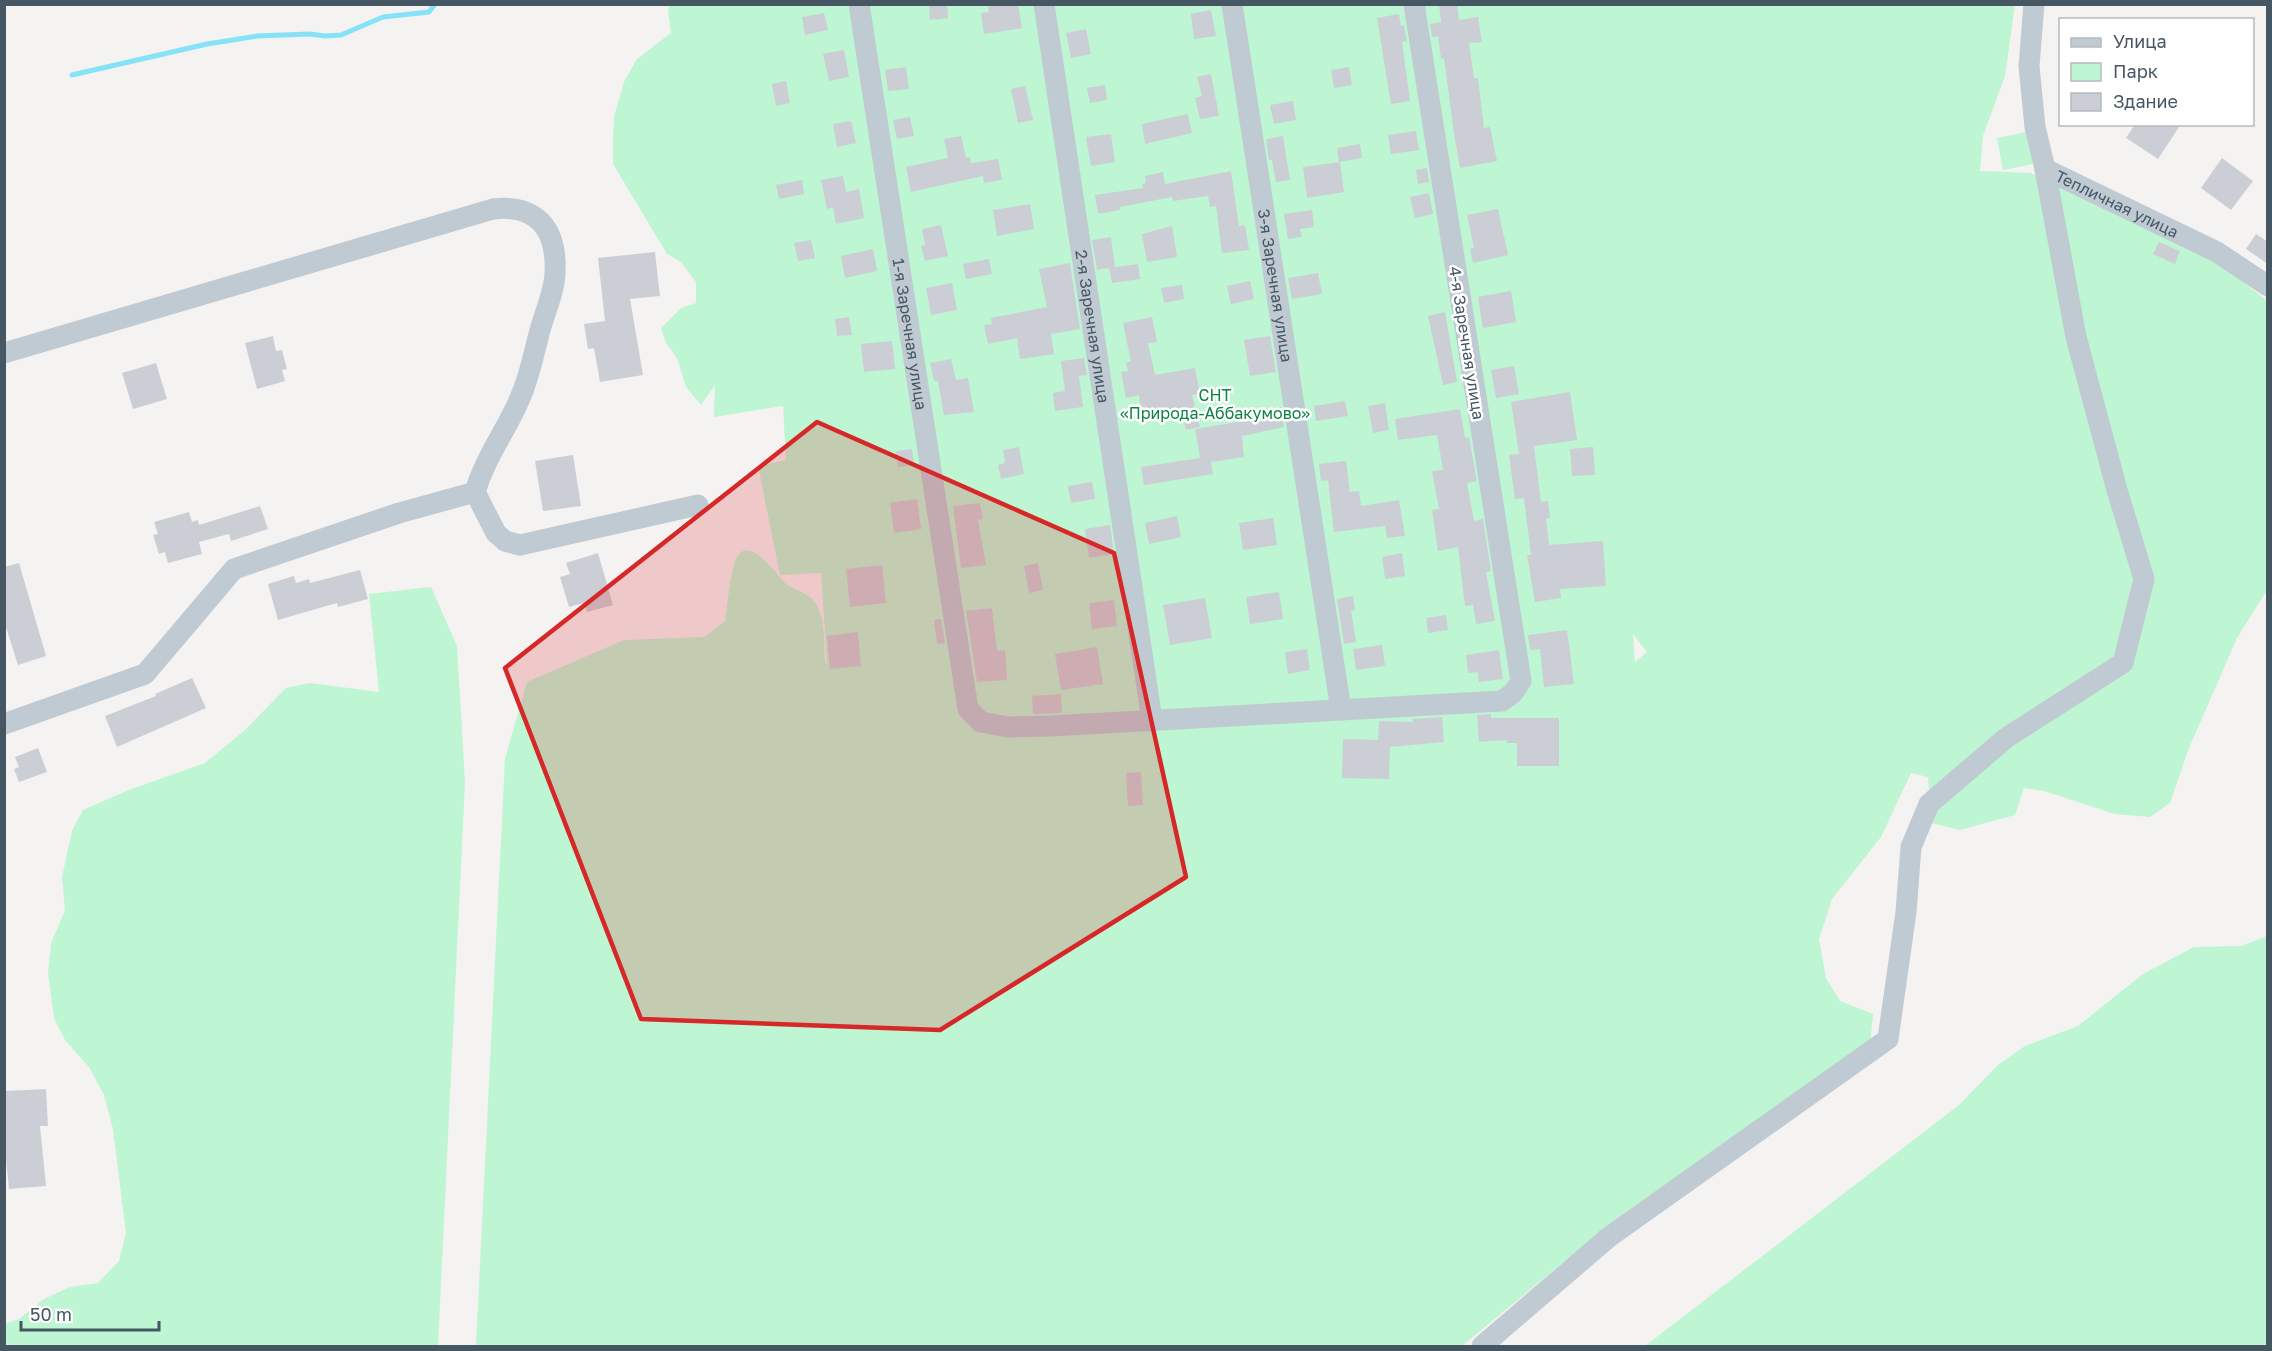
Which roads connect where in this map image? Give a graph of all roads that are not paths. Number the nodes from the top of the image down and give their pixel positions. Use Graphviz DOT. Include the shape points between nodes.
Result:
graph roads {
  1 [pos="859,4"];
  2 [pos="1044,4"];
  3 [pos="1232,4"];
  4 [pos="1414,4"];
  5 [pos="2034,4"];
  6 [pos="2045,169"];
  7 [pos="2268,286"];
  8 [pos="4,353"];
  9 [pos="475,492"];
  10 [pos="698,505"];
  11 [pos="1521,681"];
  12 [pos="1341,710"];
  13 [pos="1152,720"];
  14 [pos="4,724"];
  15 [pos="1482,1347"];
  1 -- 13 [label="street, 1-я Заречная улица" via="968,709 981,722 1008,727"];
  2 -- 13 [label="street, 2-я Заречная улица"];
  3 -- 12 [label="street, 3-я Заречная улица"];
  4 -- 11 [label="street, 4-я Заречная улица"];
  5 -- 6 [label="street, Тепличная улица" via="2029,66 2035,127"];
  6 -- 7 [label="street, Тепличная улица" via="2217,252"];
  6 -- 15 [label="street" via="2076,337 2144,579 2123,663 2006,738 1929,804 1911,847 1888,1039 1609,1237"];
  8 -- 9 [label="street" via="493,209 524,211 543,221 554,245 555,273 524,388 482,468"];
  9 -- 10 [label="street" via="496,532 505,541 520,545"];
  9 -- 14 [label="street" via="399,513 234,569 145,674"];
  11 -- 12 [label="street, 1-я Заречная улица" via="1502,700"];
  12 -- 13 [label="street, 1-я Заречная улица"];
}
